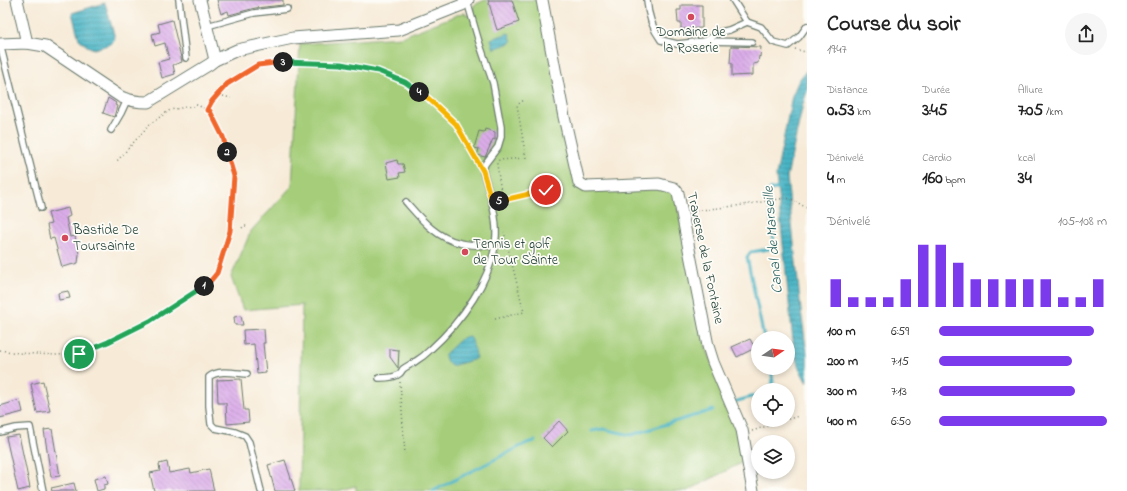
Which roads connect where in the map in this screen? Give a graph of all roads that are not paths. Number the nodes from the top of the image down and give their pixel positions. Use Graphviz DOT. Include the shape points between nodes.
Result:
graph roads {
  1 [pos="17,0"];
  2 [pos="179,0"];
  3 [pos="200,0"];
  4 [pos="468,0"];
  5 [pos="542,0"];
  6 [pos="647,0"];
  7 [pos="733,0"];
  8 [pos="287,9"];
  9 [pos="747,22"];
  10 [pos="207,26"];
  11 [pos="807,26"];
  12 [pos="705,41"];
  13 [pos="27,42"];
  14 [pos="752,42"];
  15 [pos="0,44"];
  16 [pos="186,58"];
  17 [pos="215,60"];
  18 [pos="127,100"];
  19 [pos="111,130"];
  20 [pos="406,202"];
  21 [pos="41,208"];
  22 [pos="495,246"];
  23 [pos="247,374"];
  24 [pos="379,378"];
  25 [pos="0,432"];
  26 [pos="43,491"];
  27 [pos="261,491"];
  28 [pos="753,491"];
  1 -- 13 [label="street"];
  2 -- 16 [label="lane"];
  3 -- 10 [label="street"];
  4 -- 17 [label="street" via="462,5 399,30 293,38 237,50"];
  4 -- 22 [label="lane" via="493,83 502,126 498,147 485,164 483,171 495,217"];
  5 -- 28 [label="street, Traverse de la Fontaine" via="579,183 586,187 659,184 674,188 678,193 708,346 742,430"];
  6 -- 12 [label="lane" via="650,20 661,40 677,44"];
  7 -- 9 [label="lane"];
  8 -- 10 [label="lane" via="254,13"];
  9 -- 11 [label="lane" via="761,27 773,42 788,46"];
  9 -- 12 [label="lane" via="720,32"];
  10 -- 17 [label="street"];
  12 -- 14 [label="lane"];
  13 -- 15 [label="street"];
  13 -- 18 [label="street" via="45,46"];
  15 -- 21 [label="lane"];
  17 -- 18 [label="street" via="148,102"];
  18 -- 19 [label="lane"];
  20 -- 22 [label="lane" via="431,229 446,239 461,244"];
  22 -- 24 [label="lane" via="480,287 441,339 399,374"];
  23 -- 27 [label="lane" via="227,372 209,377 211,424 215,428 245,436 249,442"];
  25 -- 26 [label="lane" via="30,427"];
}
